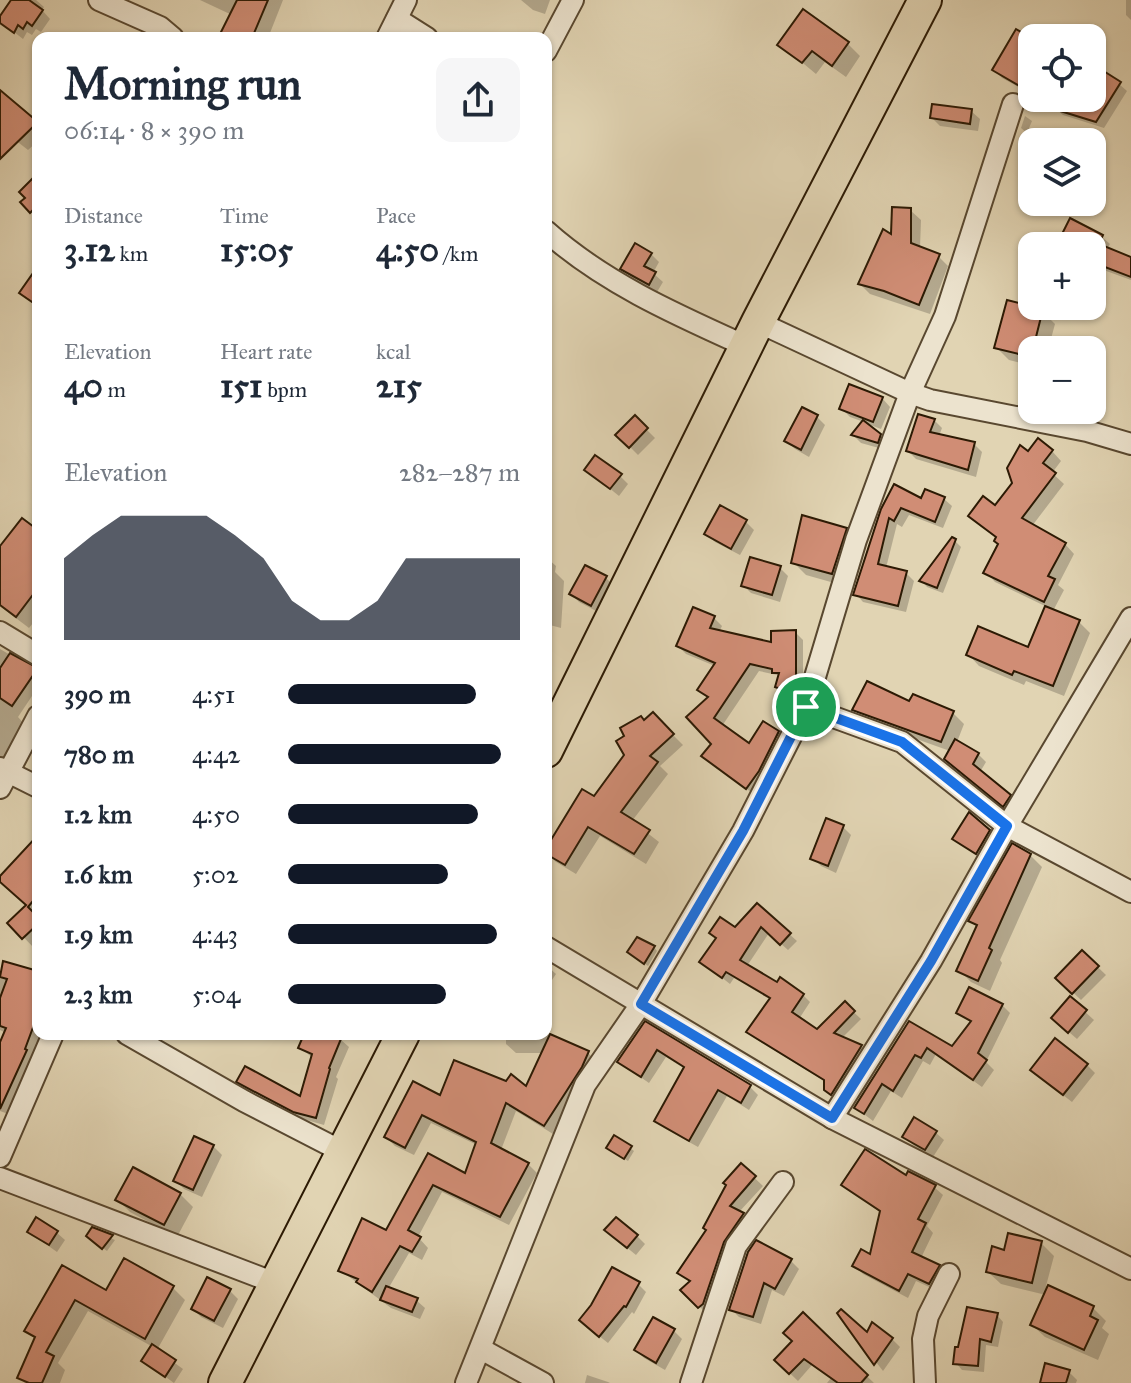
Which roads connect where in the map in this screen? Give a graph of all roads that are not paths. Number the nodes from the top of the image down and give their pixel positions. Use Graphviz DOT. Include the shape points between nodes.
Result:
graph roads {
  1 [pos="406,0"];
  2 [pos="573,0"];
  3 [pos="925,0"];
  4 [pos="104,1"];
  5 [pos="397,19"];
  6 [pos="166,32"];
  7 [pos="390,32"];
  8 [pos="418,32"];
  9 [pos="552,40"];
  10 [pos="1013,104"];
  11 [pos="552,236"];
  12 [pos="753,335"];
  13 [pos="910,393"];
  14 [pos="1131,444"];
  15 [pos="1131,618"];
  16 [pos="0,632"];
  17 [pos="32,651"];
  18 [pos="806,707"];
  19 [pos="32,726"];
  20 [pos="552,739"];
  21 [pos="2,776"];
  22 [pos="32,785"];
  23 [pos="1007,826"];
  24 [pos="1131,892"];
  25 [pos="552,951"];
  26 [pos="641,1004"];
  27 [pos="50,1040"];
  28 [pos="137,1040"];
  29 [pos="400,1040"];
  30 [pos="832,1118"];
  31 [pos="343,1152"];
  32 [pos="0,1157"];
  33 [pos="0,1178"];
  34 [pos="783,1182"];
  35 [pos="1131,1269"];
  36 [pos="949,1274"];
  37 [pos="275,1283"];
  38 [pos="481,1349"];
  39 [pos="225,1383"];
  40 [pos="466,1383"];
  41 [pos="543,1383"];
  42 [pos="691,1383"];
  43 [pos="925,1383"];
  1 -- 5 [label="street"];
  2 -- 9 [label="street"];
  3 -- 12 [label="main road"];
  4 -- 6 [label="street"];
  5 -- 7 [label="street"];
  5 -- 8 [label="street"];
  10 -- 13 [label="street" via="945,316"];
  11 -- 12 [label="street" via="573,255 658,306"];
  12 -- 13 [label="street"];
  12 -- 20 [label="main road"];
  13 -- 14 [label="street"];
  13 -- 18 [label="street" via="856,540"];
  15 -- 23 [label="street"];
  16 -- 17 [label="street"];
  18 -- 23 [label="street" via="902,742"];
  18 -- 26 [label="street" via="743,831"];
  19 -- 21 [label="street"];
  21 -- 22 [label="street"];
  23 -- 24 [label="street"];
  23 -- 30 [label="street" via="931,961"];
  25 -- 26 [label="street"];
  26 -- 30 [label="street"];
  26 -- 38 [label="street" via="585,1085"];
  27 -- 32 [label="street"];
  28 -- 31 [label="street"];
  29 -- 31 [label="main road"];
  30 -- 35 [label="street"];
  31 -- 37 [label="main road"];
  33 -- 37 [label="street"];
  34 -- 42 [label="street" via="736,1246"];
  36 -- 43 [label="street" via="928,1316"];
  37 -- 39 [label="main road"];
  38 -- 40 [label="street"];
  38 -- 41 [label="street"];
}
